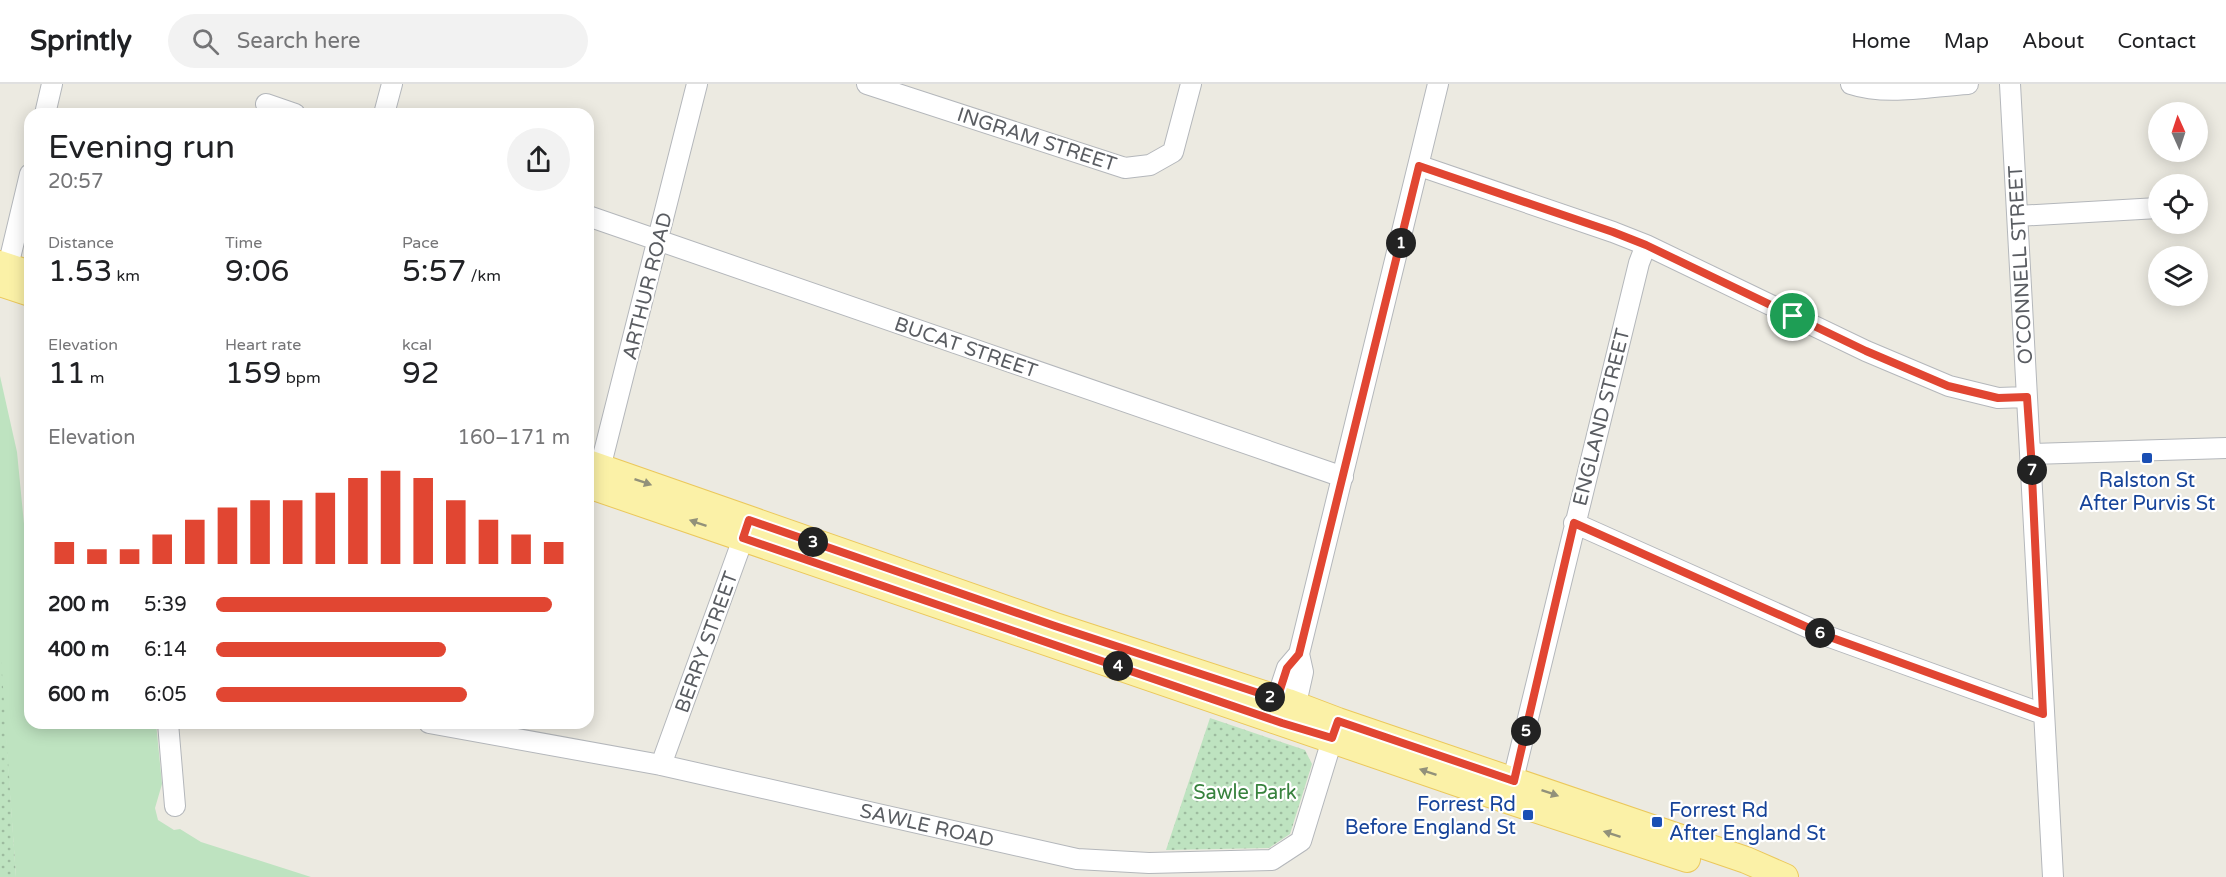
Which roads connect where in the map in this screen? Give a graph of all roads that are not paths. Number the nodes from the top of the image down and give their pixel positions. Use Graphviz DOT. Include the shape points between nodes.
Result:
graph roads {
  1 [pos="52,84"];
  2 [pos="392,84"];
  3 [pos="697,84"];
  4 [pos="867,84"];
  5 [pos="1191,84"];
  6 [pos="1438,84"];
  7 [pos="1851,84"];
  8 [pos="1968,84"];
  9 [pos="2010,84"];
  10 [pos="266,104"];
  11 [pos="46,108"];
  12 [pos="278,108"];
  13 [pos="386,108"];
  14 [pos="1419,166"];
  15 [pos="24,201"];
  16 [pos="2148,209"];
  17 [pos="2018,216"];
  18 [pos="594,218"];
  19 [pos="658,241"];
  20 [pos="1646,245"];
  21 [pos="8,274"];
  22 [pos="24,288"];
  23 [pos="2027,397"];
  24 [pos="2226,448"];
  25 [pos="2031,454"];
  26 [pos="594,472"];
  27 [pos="594,476"];
  28 [pos="1343,477"];
  29 [pos="1574,523"];
  30 [pos="746,529"];
  31 [pos="1283,712"];
  32 [pos="2043,714"];
  33 [pos="169,729"];
  34 [pos="462,729"];
  35 [pos="1335,730"];
  36 [pos="661,765"];
  37 [pos="1511,790"];
  38 [pos="175,806"];
  39 [pos="1742,877"];
  40 [pos="1785,877"];
  41 [pos="2053,877"];
  1 -- 11 [label="street"];
  2 -- 13 [label="street"];
  3 -- 19 [label="street, ARTHUR ROAD"];
  4 -- 5 [label="street, INGRAM STREET" via="1125,168 1150,165 1173,152"];
  6 -- 14 [label="street"];
  7 -- 8 [label="street" via="1900,89"];
  9 -- 17 [label="street, O'CONNELL STREET"];
  10 -- 12 [label="street"];
  14 -- 20 [label="street"];
  14 -- 28 [label="street"];
  15 -- 21 [label="street"];
  16 -- 17 [label="street"];
  17 -- 23 [label="street, O'CONNELL STREET"];
  18 -- 19 [label="street, BUCAT STREET"];
  19 -- 26 [label="street, ARTHUR ROAD"];
  19 -- 28 [label="street, BUCAT STREET"];
  20 -- 23 [label="street" via="1948,386 1998,398"];
  20 -- 29 [label="street, ENGLAND STREET"];
  21 -- 22 [label="main road"];
  23 -- 25 [label="street, O'CONNELL STREET"];
  24 -- 25 [label="street"];
  25 -- 32 [label="street, O'CONNELL STREET"];
  27 -- 30 [label="main road"];
  28 -- 31 [label="street" via="1299,654 1287,668"];
  29 -- 32 [label="street" via="1827,636"];
  29 -- 37 [label="street, ENGLAND STREET"];
  30 -- 31 [label="main road" via="1055,626"];
  30 -- 36 [label="street, BERRY STREET"];
  31 -- 35 [label="main road"];
  32 -- 41 [label="street, O'CONNELL STREET"];
  33 -- 38 [label="street"];
  34 -- 36 [label="street, SAWLE ROAD"];
  35 -- 36 [label="street, SAWLE ROAD" via="1301,841 1272,860 1149,863 1077,859"];
  35 -- 37 [label="main road"];
  39 -- 37 [label="main road, one-way"];
  37 -- 40 [label="main road, one-way" via="1746,860"];
}
